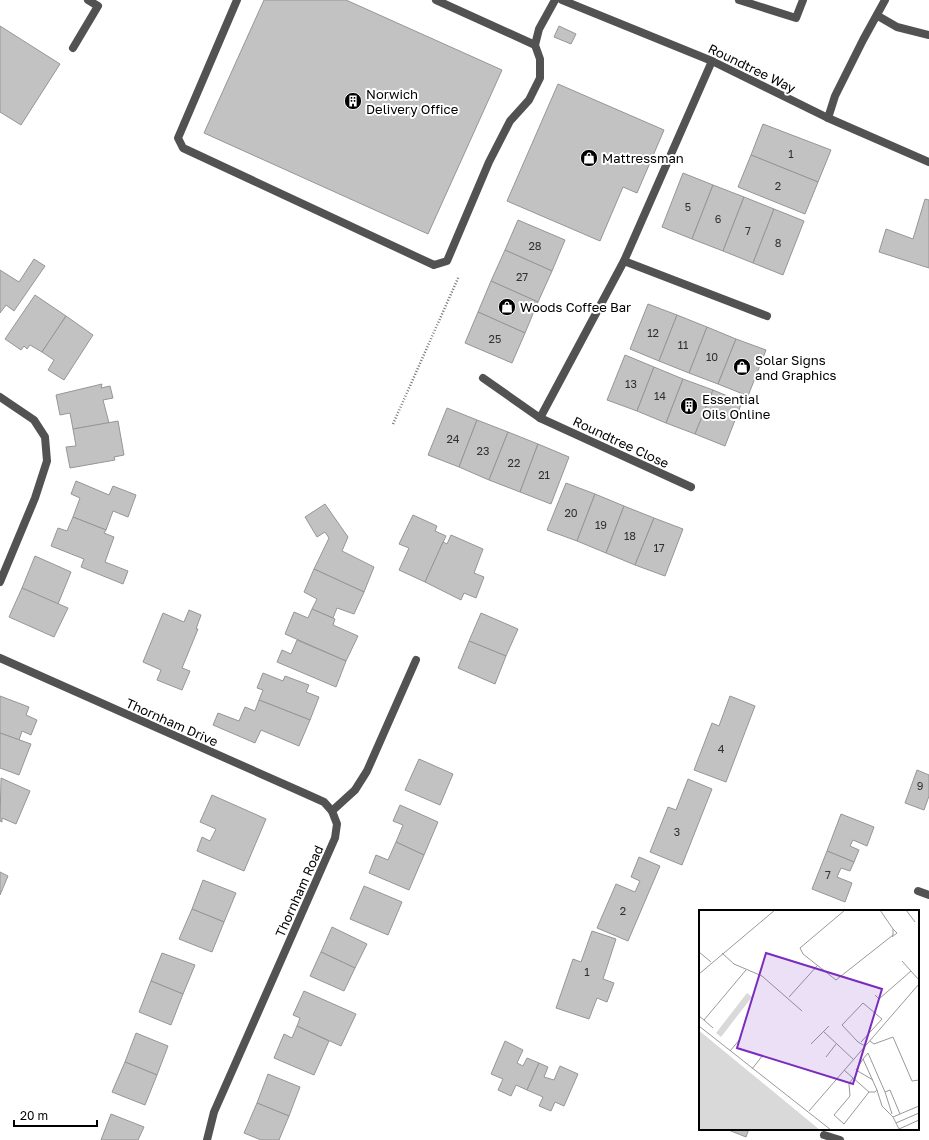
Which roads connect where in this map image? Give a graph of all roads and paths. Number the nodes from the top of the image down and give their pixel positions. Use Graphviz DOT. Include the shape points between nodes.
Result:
graph roads {
  1 [pos="88,0"];
  2 [pos="237,0"];
  3 [pos="436,0"];
  4 [pos="554,0"];
  5 [pos="562,0"];
  6 [pos="738,0"];
  7 [pos="803,0"];
  8 [pos="885,0"];
  9 [pos="100,3"];
  10 [pos="878,16"];
  11 [pos="929,35"];
  12 [pos="535,45"];
  13 [pos="73,48"];
  14 [pos="712,61"];
  15 [pos="828,118"];
  16 [pos="929,162"];
  17 [pos="447,261"];
  18 [pos="624,261"];
  19 [pos="767,316"];
  20 [pos="483,378"];
  21 [pos="0,397"];
  22 [pos="540,418"];
  23 [pos="392,424"];
  24 [pos="691,488"];
  25 [pos="0,582"];
  26 [pos="0,658"];
  27 [pos="416,660"];
  28 [pos="332,811"];
  29 [pos="918,891"];
  30 [pos="929,895"];
  31 [pos="824,1135"];
  32 [pos="207,1140"];
  33 [pos="840,1140"];
  1 -- 9 [label="street"];
  2 -- 17 [label="street" via="178,138 183,148 434,265"];
  3 -- 12 [label="street"];
  4 -- 12 [label="street" via="539,29"];
  5 -- 14 [label="street, Roundtree Way"];
  6 -- 7 [label="street" via="796,18"];
  8 -- 10 [label="street"];
  9 -- 13 [label="street"];
  10 -- 11 [label="street" via="896,27"];
  10 -- 15 [label="street" via="835,96"];
  12 -- 17 [label="street" via="540,59 540,78 529,100 510,121 489,162"];
  14 -- 15 [label="street, Roundtree Way"];
  14 -- 18 [label="street"];
  15 -- 16 [label="street, Roundtree Way"];
  17 -- 23 [label="path" via="463,268"];
  18 -- 19 [label="street"];
  18 -- 22 [label="street"];
  20 -- 22 [label="street, Roundtree Close"];
  21 -- 25 [label="street" via="34,420 45,437 47,461 35,498"];
  22 -- 24 [label="street, Roundtree Close"];
  26 -- 28 [label="street, Thornham Drive" via="324,802"];
  27 -- 28 [label="street" via="367,771 355,790"];
  28 -- 32 [label="street, Thornham Road" via="337,824 335,838 214,1112"];
  29 -- 30 [label="street"];
  31 -- 33 [label="street"];
}
